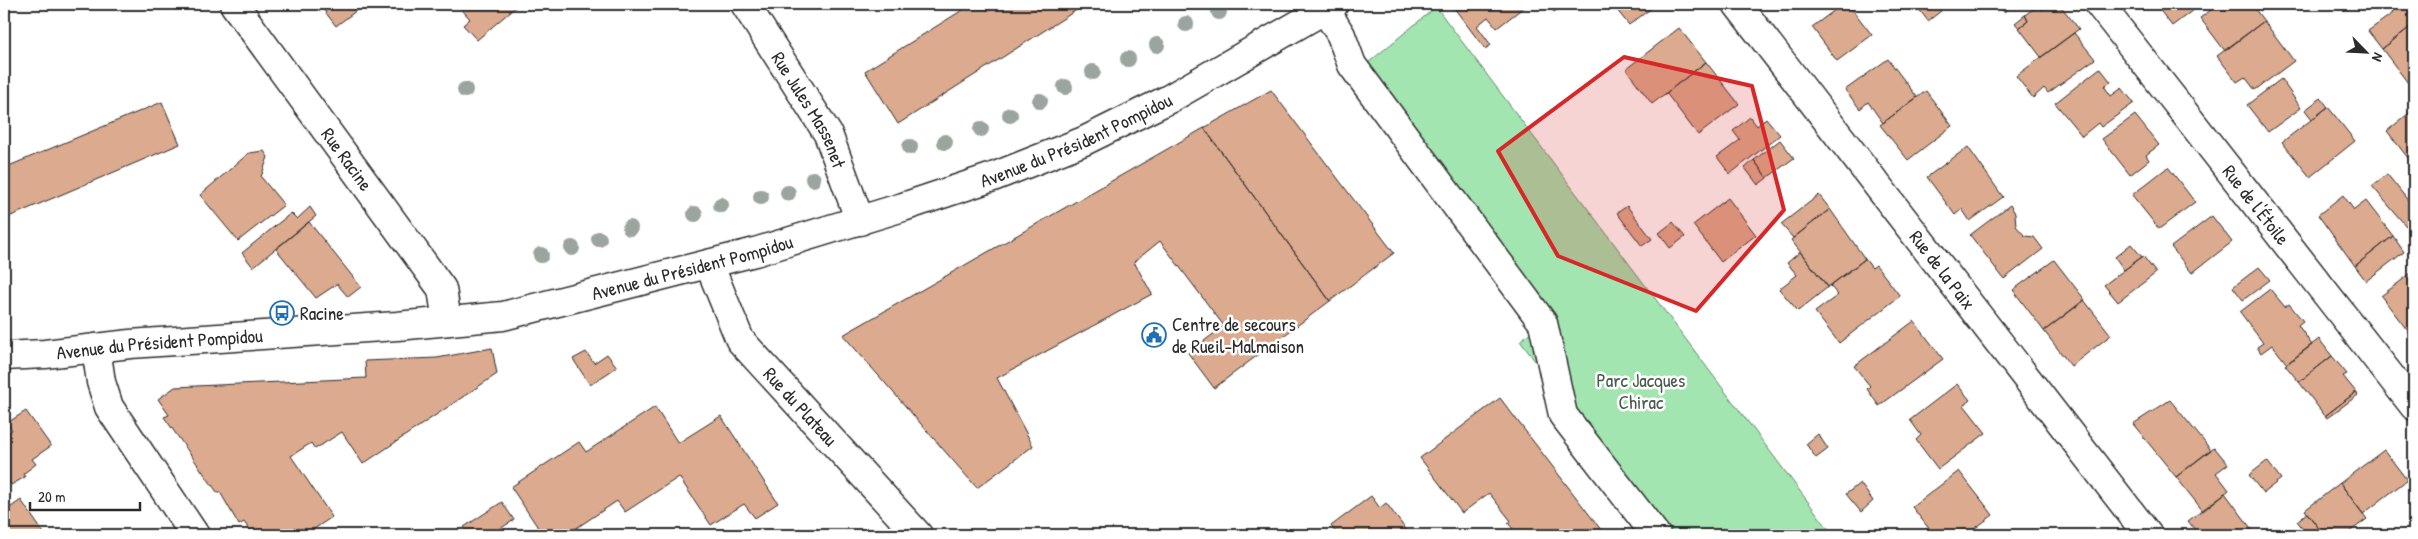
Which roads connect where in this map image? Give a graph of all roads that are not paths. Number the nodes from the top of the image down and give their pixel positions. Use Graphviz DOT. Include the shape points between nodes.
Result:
graph roads {
  1 [pos="234,4"];
  2 [pos="745,4"];
  3 [pos="1737,4"];
  4 [pos="2099,4"];
  5 [pos="1330,6"];
  6 [pos="860,221"];
  7 [pos="709,264"];
  8 [pos="447,321"];
  9 [pos="96,348"];
  10 [pos="4,356"];
  11 [pos="2414,406"];
  12 [pos="195,535"];
  13 [pos="918,535"];
  14 [pos="1656,535"];
  15 [pos="2148,535"];
  1 -- 8 [label="street, Rue Racine" via="442,289"];
  2 -- 6 [label="street, Rue Jules Massenet" via="828,134"];
  3 -- 15 [label="street, Rue de la Paix"];
  4 -- 11 [label="street, Rue de l'Étoile"];
  5 -- 6 [label="street, Avenue du Président Pompidou" via="1169,99 1084,142 993,177"];
  5 -- 14 [label="street" via="1352,65 1543,323 1564,415"];
  6 -- 7 [label="street, Avenue du Président Pompidou"];
  7 -- 8 [label="street, Avenue du Président Pompidou" via="503,316"];
  7 -- 13 [label="street, Rue du Plateau" via="740,340"];
  8 -- 9 [label="street, Avenue du Président Pompidou"];
  9 -- 10 [label="street, Avenue du Président Pompidou"];
  9 -- 12 [label="street" via="109,407"];
}
